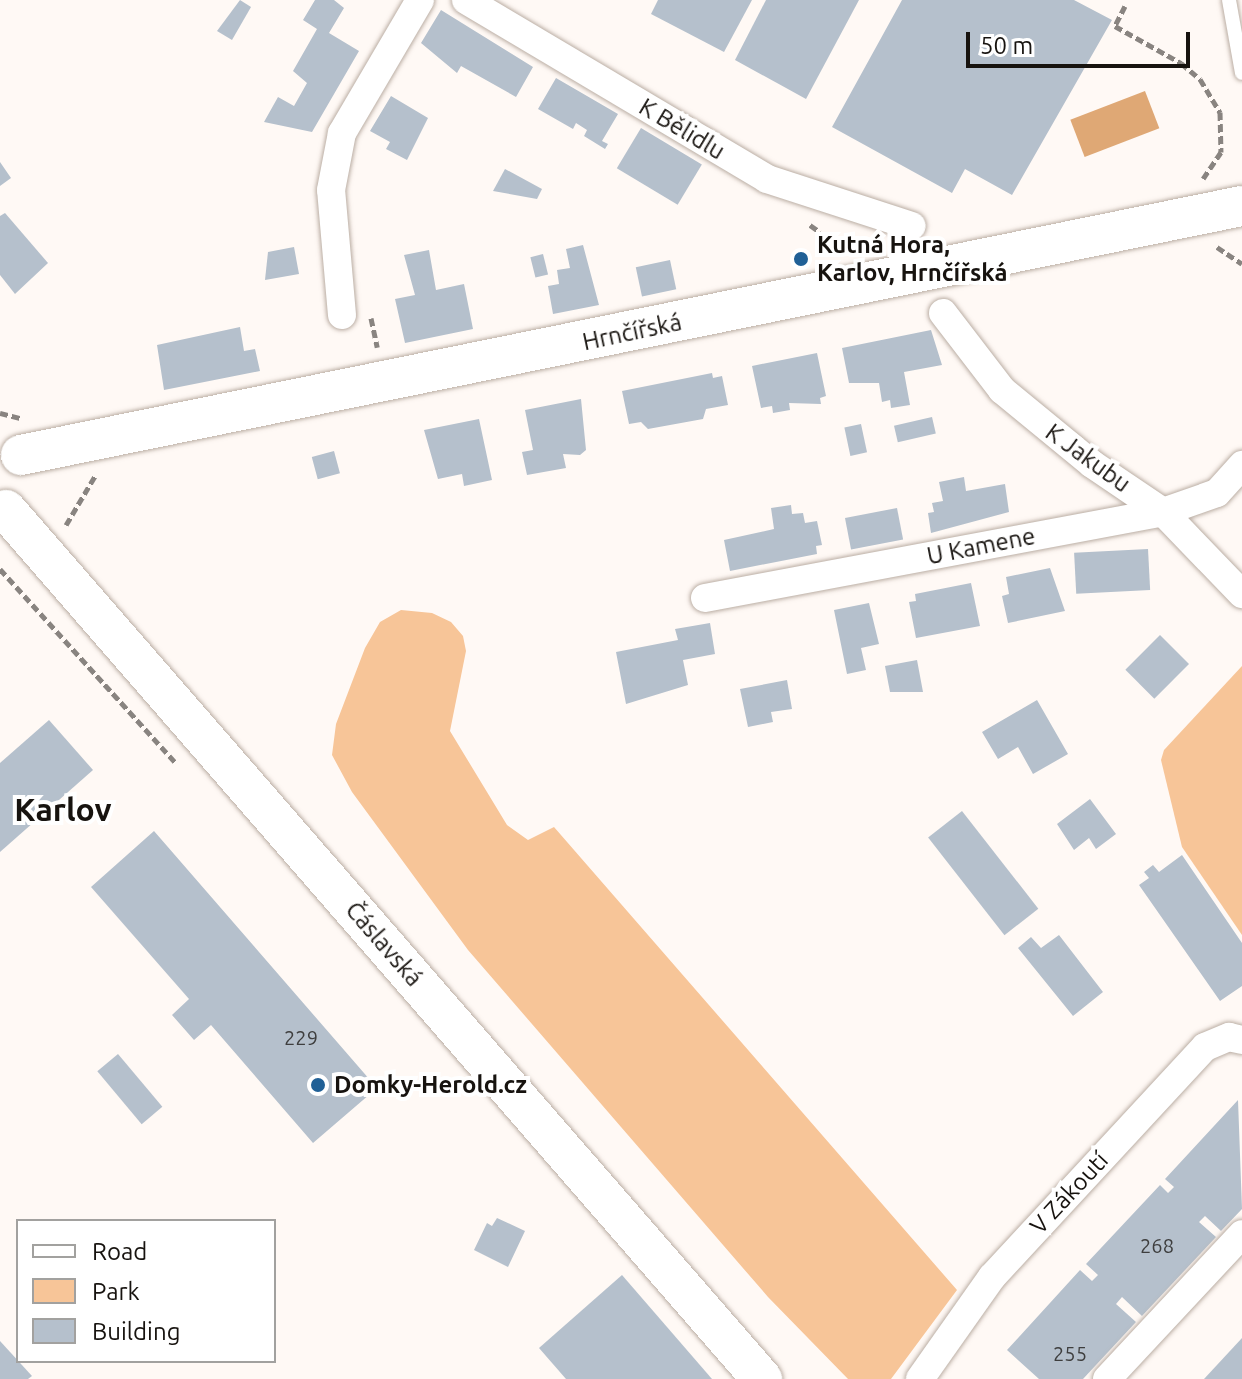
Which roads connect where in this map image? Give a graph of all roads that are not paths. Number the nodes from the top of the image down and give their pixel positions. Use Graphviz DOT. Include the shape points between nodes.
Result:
graph roads {
  1 [pos="420,0"];
  2 [pos="466,0"];
  3 [pos="1229,0"];
  4 [pos="1242,73"];
  5 [pos="1242,206"];
  6 [pos="912,226"];
  7 [pos="943,313"];
  8 [pos="342,315"];
  9 [pos="18,437"];
  10 [pos="1242,465"];
  11 [pos="3,511"];
  12 [pos="1163,512"];
  13 [pos="1242,594"];
  14 [pos="705,598"];
  15 [pos="1242,1040"];
  16 [pos="1242,1234"];
  17 [pos="762,1379"];
  18 [pos="920,1379"];
  19 [pos="1107,1379"];
  1 -- 8 [label="street" via="342,133 331,190"];
  2 -- 6 [label="street, K Bělidlu" via="767,179"];
  3 -- 4 [label="lane"];
  5 -- 9 [label="main road, Hrnčířská"];
  7 -- 12 [label="street, K Jakubu" via="1002,390 1092,464"];
  9 -- 11 [label="main road" via="26,489"];
  10 -- 12 [label="street, U Kamene" via="1217,493"];
  11 -- 17 [label="main road, Čáslavská"];
  12 -- 13 [label="street, K Jakubu"];
  12 -- 14 [label="street, U Kamene"];
  15 -- 18 [label="street, V Zákoutí" via="1229,1037 1205,1047 992,1277"];
  16 -- 19 [label="street"];
}
